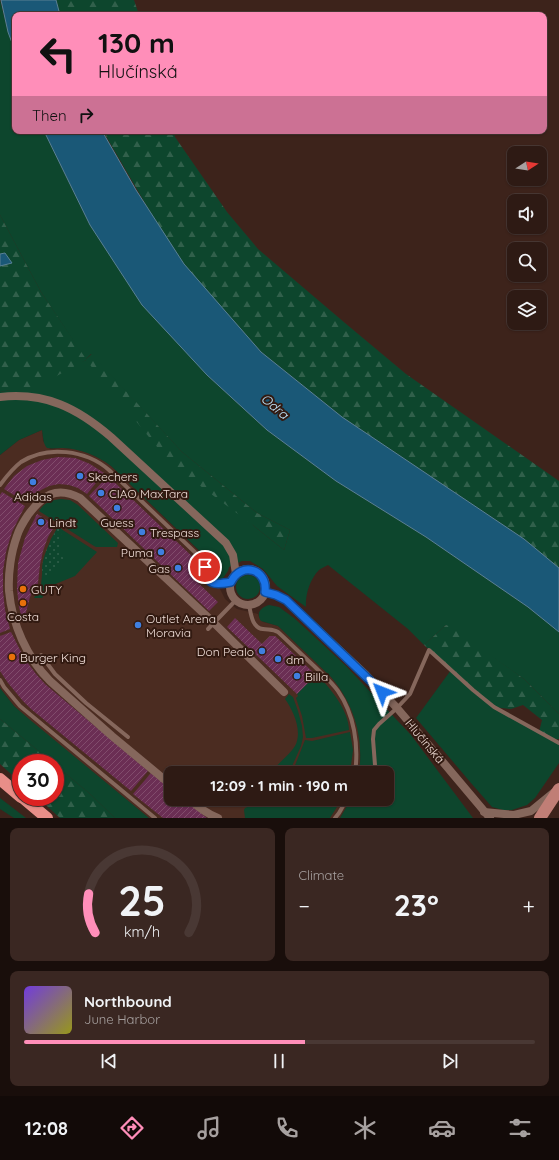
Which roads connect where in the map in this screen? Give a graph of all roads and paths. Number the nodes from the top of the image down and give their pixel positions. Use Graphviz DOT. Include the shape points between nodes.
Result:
graph roads {
  1 [pos="0,397"];
  2 [pos="0,485"];
  3 [pos="236,574"];
  4 [pos="231,582"];
  5 [pos="265,592"];
  6 [pos="236,600"];
  7 [pos="249,605"];
  8 [pos="211,626"];
  9 [pos="41,655"];
  10 [pos="0,680"];
  11 [pos="284,692"];
  12 [pos="397,708"];
  13 [pos="128,737"];
  14 [pos="559,743"];
  15 [pos="375,765"];
  16 [pos="356,766"];
  17 [pos="0,779"];
  18 [pos="164,779"];
  19 [pos="559,788"];
  20 [pos="12,789"];
  21 [pos="32,806"];
  22 [pos="197,806"];
  23 [pos="343,806"];
  24 [pos="487,816"];
  25 [pos="47,818"];
  26 [pos="155,818"];
  27 [pos="218,818"];
  28 [pos="336,818"];
  29 [pos="540,818"];
  1 -- 3 [label="street" via="26,396 46,399 69,408 96,424 226,543 233,555"];
  2 -- 4 [label="lane" via="20,463 32,456 61,452 83,455 103,465 202,559 211,582"];
  3 -- 4 [label="street"];
  3 -- 5 [label="street" via="244,570 257,572 263,579"];
  4 -- 6 [label="street" via="231,594"];
  5 -- 7 [label="street" via="259,601"];
  5 -- 12 [label="street, Hlučínská" via="281,597 291,604"];
  6 -- 7 [label="street"];
  6 -- 8 [label="lane"];
  7 -- 16 [label="lane" via="256,626 278,632 338,691 354,730"];
  8 -- 11 [label="street"];
  8 -- 18 [label="street" via="112,527 73,494 63,492 44,497 23,522 10,568 9,590 12,612 26,647 50,681"];
  9 -- 13 [label="lane" via="55,674"];
  10 -- 26 [label="lane" via="20,706"];
  12 -- 14 [label="lane" via="410,694 429,650 494,707"];
  12 -- 15 [label="lane" via="374,730"];
  12 -- 24 [label="street, Hlučínská"];
  17 -- 20 [label="highway"];
  19 -- 24 [label="street" via="531,811 514,815"];
  19 -- 29 [label="main road"];
  21 -- 25 [label="highway"];
  22 -- 27 [label="street"];
  23 -- 28 [label="lane"];
}
